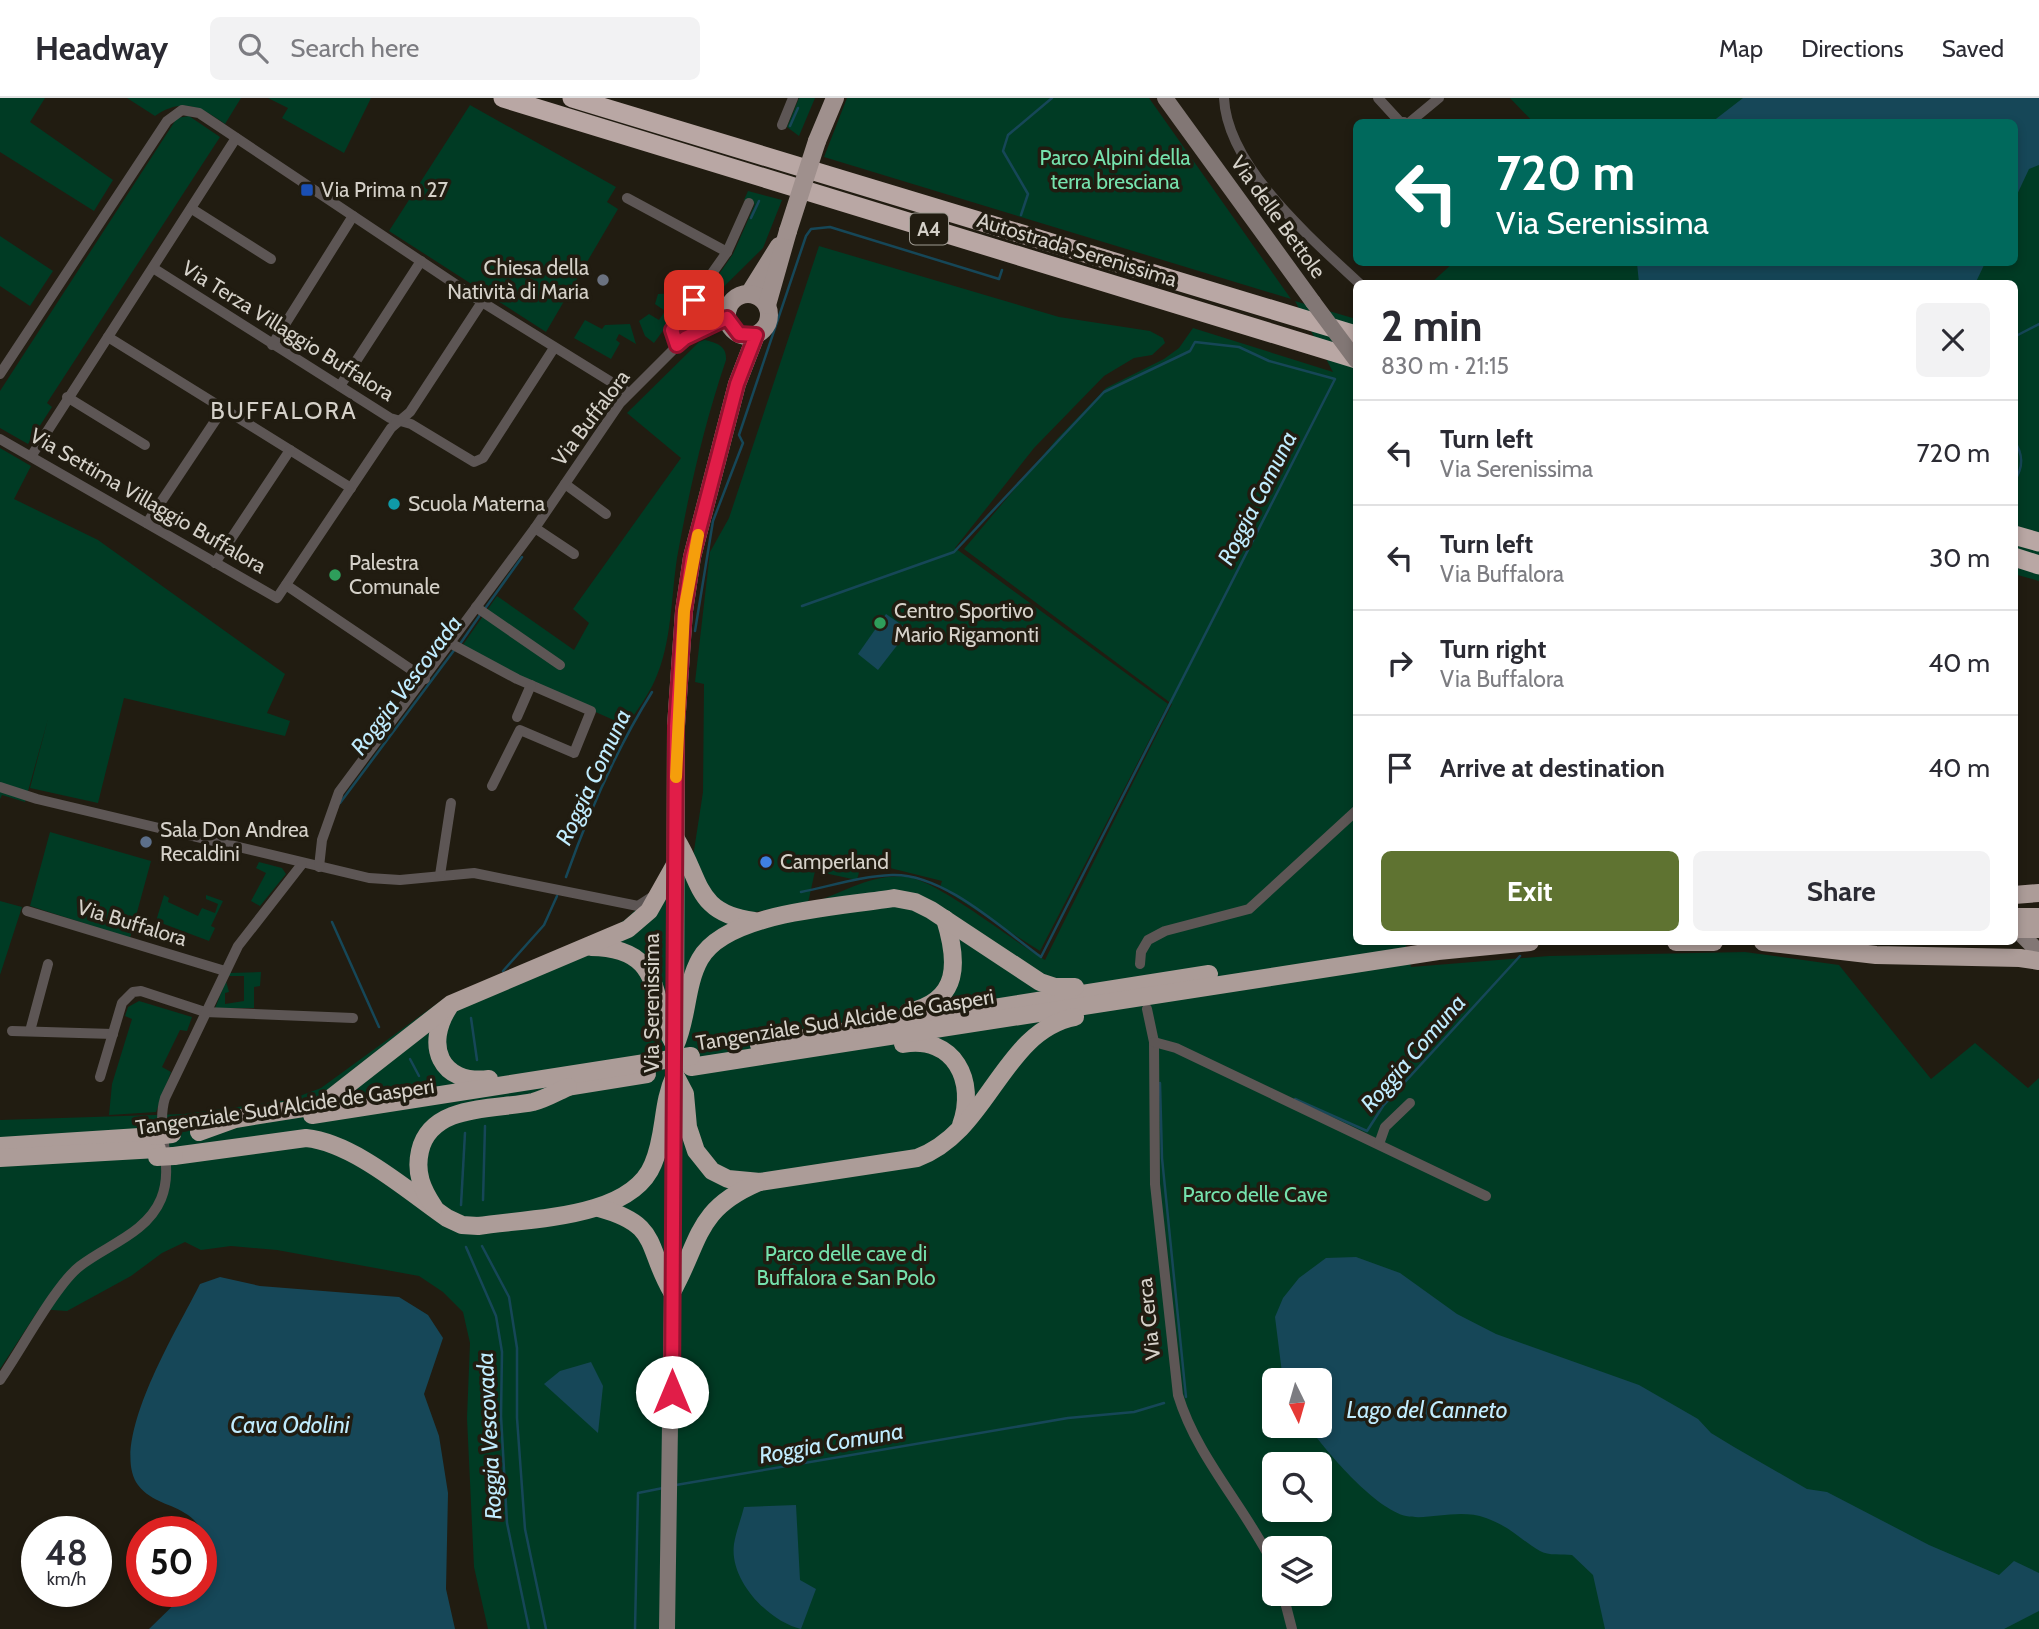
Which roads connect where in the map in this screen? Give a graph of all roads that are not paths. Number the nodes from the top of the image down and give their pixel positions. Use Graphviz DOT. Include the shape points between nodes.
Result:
graph roads {
  1 [pos="503,98"];
  2 [pos="572,98"];
  3 [pos="793,98"];
  4 [pos="835,98"];
  5 [pos="1165,98"];
  6 [pos="1224,98"];
  7 [pos="1378,98"];
  8 [pos="1440,98"];
  9 [pos="1397,119"];
  10 [pos="1414,119"];
  11 [pos="782,125"];
  12 [pos="236,138"];
  13 [pos="626,198"];
  14 [pos="749,203"];
  15 [pos="192,209"];
  16 [pos="353,216"];
  17 [pos="788,231"];
  18 [pos="727,252"];
  19 [pos="271,260"];
  20 [pos="421,261"];
  21 [pos="153,268"];
  22 [pos="1356,280"];
  23 [pos="749,294"];
  24 [pos="482,302"];
  25 [pos="767,305"];
  26 [pos="727,318"];
  27 [pos="748,334"];
  28 [pos="1353,334"];
  29 [pos="108,337"];
  30 [pos="272,345"];
  31 [pos="677,345"];
  32 [pos="554,348"];
  33 [pos="1353,355"];
  34 [pos="1353,358"];
  35 [pos="0,374"];
  36 [pos="340,386"];
  37 [pos="629,393"];
  38 [pos="67,397"];
  39 [pos="223,408"];
  40 [pos="400,421"];
  41 [pos="0,439"];
  42 [pos="145,445"];
  43 [pos="290,450"];
  44 [pos="32,455"];
  45 [pos="565,484"];
  46 [pos="351,488"];
  47 [pos="606,514"];
  48 [pos="147,523"];
  49 [pos="535,527"];
  50 [pos="2018,535"];
  51 [pos="2039,542"];
  52 [pos="574,554"];
  53 [pos="2018,558"];
  54 [pos="215,564"];
  55 [pos="2039,565"];
  56 [pos="286,585"];
  57 [pos="476,607"];
  58 [pos="455,646"];
  59 [pos="561,665"];
  60 [pos="425,679"];
  61 [pos="531,685"];
  62 [pos="517,717"];
  63 [pos="492,786"];
  64 [pos="0,787"];
  65 [pos="451,803"];
  66 [pos="1353,814"];
  67 [pos="676,839"];
  68 [pos="676,863"];
  69 [pos="302,864"];
  70 [pos="319,867"];
  71 [pos="440,875"];
  72 [pos="660,893"];
  73 [pos="2039,893"];
  74 [pos="2018,895"];
  75 [pos="27,911"];
  76 [pos="2018,918"];
  77 [pos="944,919"];
  78 [pos="754,921"];
  79 [pos="2037,921"];
  80 [pos="2018,932"];
  81 [pos="1406,945"];
  82 [pos="1499,945"];
  83 [pos="1789,945"];
  84 [pos="588,947"];
  85 [pos="2039,952"];
  86 [pos="2039,961"];
  87 [pos="48,964"];
  88 [pos="1140,964"];
  89 [pos="225,971"];
  90 [pos="1169,987"];
  91 [pos="452,1004"];
  92 [pos="1147,1009"];
  93 [pos="205,1012"];
  94 [pos="353,1018"];
  95 [pos="12,1031"];
  96 [pos="30,1031"];
  97 [pos="113,1034"];
  98 [pos="805,1037"];
  99 [pos="1154,1042"];
  100 [pos="675,1046"];
  101 [pos="792,1052"];
  102 [pos="617,1066"];
  103 [pos="674,1066"];
  104 [pos="100,1077"];
  105 [pos="568,1087"];
  106 [pos="1410,1103"];
  107 [pos="199,1132"];
  108 [pos="959,1132"];
  109 [pos="1379,1144"];
  110 [pos="0,1146"];
  111 [pos="165,1146"];
  112 [pos="0,1158"];
  113 [pos="760,1182"];
  114 [pos="1486,1196"];
  115 [pos="598,1208"];
  116 [pos="435,1210"];
  117 [pos="672,1292"];
  118 [pos="0,1380"];
  119 [pos="1262,1540"];
  120 [pos="1286,1606"];
  121 [pos="667,1629"];
  122 [pos="1292,1629"];
  1 -- 34 [label="highway, Autostrada Serenissima / A4"];
  2 -- 28 [label="highway, Autostrada Serenissima / A4"];
  3 -- 11 [label="street"];
  4 -- 17 [label="main road, Via Serenissima, bridge"];
  5 -- 33 [label="main road, Via delle Bettole, bridge"];
  6 -- 22 [label="street, Via delle Bettole" via="1229,130 1241,156 1313,240"];
  7 -- 9 [label="street"];
  8 -- 10 [label="street"];
  12 -- 15 [label="street"];
  12 -- 16 [label="street"];
  12 -- 35 [label="street" via="191,110 175,113"];
  13 -- 18 [label="street"];
  14 -- 18 [label="street"];
  15 -- 19 [label="street"];
  15 -- 21 [label="street"];
  16 -- 20 [label="street"];
  16 -- 30 [label="street"];
  17 -- 23 [label="main road, Via Serenissima"];
  17 -- 25 [label="main road, Via Serenissima"];
  18 -- 31 [label="street" via="672,330"];
  20 -- 24 [label="street"];
  20 -- 36 [label="street"];
  21 -- 29 [label="street"];
  21 -- 30 [label="street, Via Terza Villaggio Buffalora"];
  23 -- 25 [label="main road"];
  23 -- 26 [label="main road, Via Serenissima" via="730,304"];
  24 -- 32 [label="street"];
  24 -- 40 [label="street"];
  25 -- 27 [label="main road, Via Serenissima" via="768,322"];
  26 -- 27 [label="main road"];
  26 -- 31 [label="street, Via Buffalora"];
  27 -- 67 [label="main road, Via Serenissima" via="692,557 684,611 676,726"];
  29 -- 38 [label="street"];
  29 -- 39 [label="street"];
  30 -- 36 [label="street, Via Terza Villaggio Buffalora"];
  31 -- 37 [label="street, Via Buffalora"];
  32 -- 37 [label="street"];
  32 -- 40 [label="street, Via Terza Villaggio Buffalora" via="477,462"];
  36 -- 40 [label="street, Via Terza Villaggio Buffalora"];
  37 -- 45 [label="street, Via Buffalora"];
  38 -- 42 [label="street"];
  38 -- 44 [label="street"];
  39 -- 43 [label="street"];
  39 -- 48 [label="street"];
  40 -- 46 [label="street"];
  41 -- 44 [label="street, Via Settima Villaggio Buffalora"];
  43 -- 46 [label="street"];
  43 -- 54 [label="street"];
  44 -- 48 [label="street, Via Settima Villaggio Buffalora"];
  45 -- 47 [label="street, Via Buffalora"];
  45 -- 49 [label="street, Via Buffalora"];
  46 -- 56 [label="street"];
  48 -- 54 [label="street, Via Settima Villaggio Buffalora"];
  49 -- 52 [label="street"];
  49 -- 57 [label="street, Via Buffalora"];
  50 -- 51 [label="highway"];
  53 -- 55 [label="highway"];
  54 -- 56 [label="street, Via Settima Villaggio Buffalora" via="277,598"];
  56 -- 60 [label="street"];
  57 -- 58 [label="street, Via Buffalora"];
  57 -- 59 [label="street"];
  58 -- 60 [label="street, Via Buffalora"];
  58 -- 61 [label="street"];
  60 -- 70 [label="street, Via Buffalora" via="339,792"];
  61 -- 62 [label="street"];
  61 -- 63 [label="street" via="591,711 574,754 520,730"];
  64 -- 69 [label="street"];
  65 -- 71 [label="street"];
  66 -- 88 [label="street" via="1249,909 1165,931 1148,940"];
  67 -- 68 [label="main road, Via Serenissima"];
  67 -- 78 [label="highway" via="707,901 733,918"];
  68 -- 72 [label="highway"];
  68 -- 100 [label="main road, Via Serenissima"];
  69 -- 70 [label="street"];
  69 -- 89 [label="street" via="251,927"];
  70 -- 71 [label="street" via="369,878"];
  71 -- 72 [label="street" via="485,874 638,906"];
  72 -- 84 [label="highway" via="649,911 628,929"];
  73 -- 74 [label="highway"];
  75 -- 89 [label="street, Via Buffalora"];
  76 -- 79 [label="highway"];
  77 -- 78 [label="highway" via="915,901 894,898"];
  77 -- 90 [label="highway" via="1023,973 1055,987 1144,977"];
  77 -- 98 [label="highway" via="954,965 941,997 922,1009 844,1022"];
  78 -- 100 [label="highway" via="719,938 699,960"];
  79 -- 80 [label="highway, bridge"];
  80 -- 85 [label="main road"];
  81 -- 90 [label="highway, Tangenziale Sud Alcide de Gasperi"];
  82 -- 90 [label="highway, Tangenziale Sud Alcide de Gasperi"];
  83 -- 86 [label="highway" via="1876,955"];
  84 -- 91 [label="highway"];
  84 -- 100 [label="highway" via="622,952 648,971"];
  87 -- 96 [label="street"];
  89 -- 93 [label="street"];
  90 -- 98 [label="highway, Tangenziale Sud Alcide de Gasperi"];
  90 -- 101 [label="highway, Tangenziale Sud Alcide de Gasperi"];
  90 -- 108 [label="highway" via="1137,1007 1049,1025 1024,1047"];
  91 -- 102 [label="highway" via="441,1020 437,1043 444,1064 457,1076 485,1080 579,1065"];
  91 -- 107 [label="highway" via="322,1104 235,1119"];
  92 -- 99 [label="street, Via Cerca"];
  93 -- 94 [label="street"];
  93 -- 97 [label="street" via="133,992 122,1003"];
  93 -- 118 [label="street" via="163,1105 167,1174 157,1207 136,1229 70,1275"];
  95 -- 96 [label="street"];
  96 -- 97 [label="street"];
  97 -- 104 [label="street"];
  98 -- 103 [label="highway, Tangenziale Sud Alcide de Gasperi"];
  99 -- 109 [label="street" via="1176,1048"];
  99 -- 119 [label="street, Via Cerca" via="1155,1184 1178,1395 1191,1428"];
  100 -- 103 [label="main road, Via Serenissima"];
  101 -- 103 [label="highway, Tangenziale Sud Alcide de Gasperi"];
  101 -- 108 [label="highway" via="840,1055 915,1042 939,1047 953,1059 964,1080 967,1109"];
  102 -- 103 [label="highway, Tangenziale Sud Alcide de Gasperi"];
  102 -- 107 [label="highway, Tangenziale Sud Alcide de Gasperi"];
  103 -- 105 [label="highway, Tangenziale Sud Alcide de Gasperi"];
  103 -- 113 [label="highway" via="685,1094 691,1138 703,1163 728,1179"];
  103 -- 115 [label="highway" via="650,1172 624,1198"];
  103 -- 117 [label="main road, Via Serenissima"];
  105 -- 111 [label="highway, Tangenziale Sud Alcide de Gasperi"];
  105 -- 116 [label="highway" via="536,1101 462,1112 435,1126 422,1145 418,1162 423,1191"];
  106 -- 109 [label="street" via="1385,1127"];
  107 -- 111 [label="highway, Tangenziale Sud Alcide de Gasperi"];
  108 -- 113 [label="highway" via="935,1151 916,1158"];
  109 -- 114 [label="street"];
  110 -- 111 [label="highway, Tangenziale Sud Alcide de Gasperi"];
  111 -- 112 [label="highway, Tangenziale Sud Alcide de Gasperi"];
  111 -- 116 [label="highway" via="321,1140 349,1152"];
  113 -- 117 [label="highway" via="721,1203 705,1220"];
  115 -- 116 [label="highway" via="478,1226 462,1225"];
  115 -- 117 [label="highway" via="622,1214 646,1233"];
  117 -- 121 [label="main road, Via Serenissima"];
  120 -- 122 [label="street"];
}
